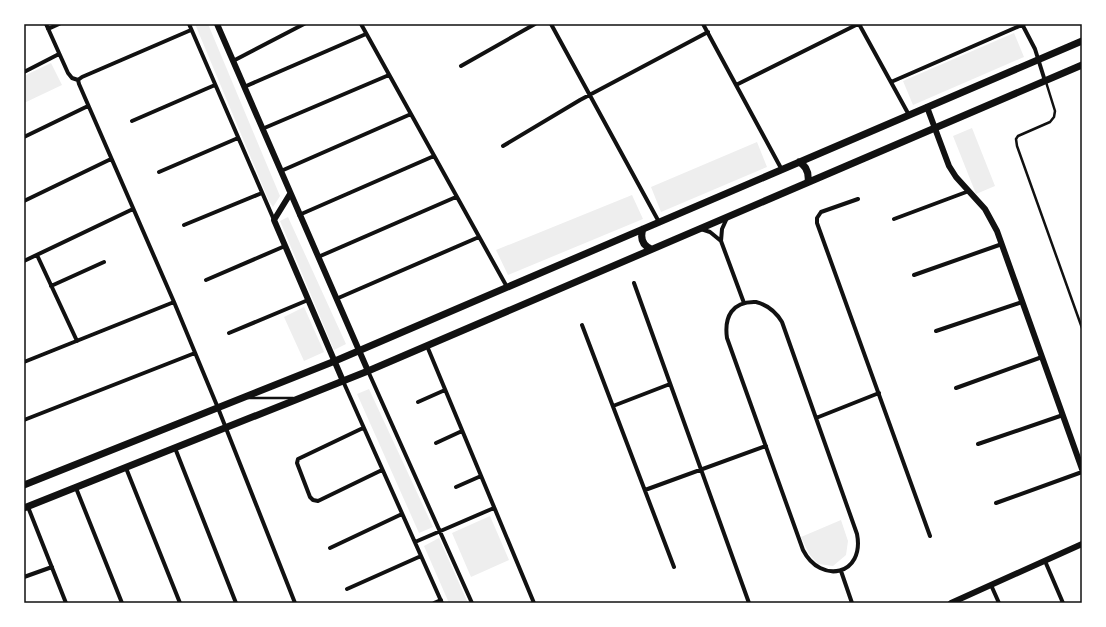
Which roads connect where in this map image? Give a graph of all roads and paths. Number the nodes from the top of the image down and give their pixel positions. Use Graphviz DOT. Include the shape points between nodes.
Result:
graph roads {
  1 [pos="59,24"];
  2 [pos="189,24"];
  3 [pos="217,24"];
  4 [pos="304,24"];
  5 [pos="361,24"];
  6 [pos="535,24"];
  7 [pos="551,24"];
  8 [pos="704,24"];
  9 [pos="858,24"];
  10 [pos="1023,24"];
  11 [pos="47,26"];
  12 [pos="191,30"];
  13 [pos="708,32"];
  14 [pos="366,34"];
  15 [pos="1082,41"];
  16 [pos="59,54"];
  17 [pos="1039,59"];
  18 [pos="233,61"];
  19 [pos="1082,65"];
  20 [pos="461,66"];
  21 [pos="24,72"];
  22 [pos="389,75"];
  23 [pos="78,80"];
  24 [pos="1045,81"];
  25 [pos="891,82"];
  26 [pos="215,85"];
  27 [pos="736,85"];
  28 [pos="244,87"];
  29 [pos="590,95"];
  30 [pos="88,106"];
  31 [pos="927,107"];
  32 [pos="411,114"];
  33 [pos="909,115"];
  34 [pos="132,121"];
  35 [pos="935,128"];
  36 [pos="262,129"];
  37 [pos="24,137"];
  38 [pos="238,138"];
  39 [pos="503,146"];
  40 [pos="434,156"];
  41 [pos="112,159"];
  42 [pos="799,162"];
  43 [pos="782,170"];
  44 [pos="280,171"];
  45 [pos="159,172"];
  46 [pos="808,182"];
  47 [pos="969,191"];
  48 [pos="262,193"];
  49 [pos="290,194"];
  50 [pos="456,197"];
  51 [pos="858,199"];
  52 [pos="24,201"];
  53 [pos="133,209"];
  54 [pos="299,215"];
  55 [pos="728,216"];
  56 [pos="894,219"];
  57 [pos="274,220"];
  58 [pos="659,222"];
  59 [pos="184,225"];
  60 [pos="700,228"];
  61 [pos="643,229"];
  62 [pos="479,237"];
  63 [pos="721,241"];
  64 [pos="1002,244"];
  65 [pos="285,246"];
  66 [pos="651,249"];
  67 [pos="37,255"];
  68 [pos="318,257"];
  69 [pos="24,261"];
  70 [pos="104,262"];
  71 [pos="914,275"];
  72 [pos="206,280"];
  73 [pos="634,283"];
  74 [pos="51,286"];
  75 [pos="507,288"];
  76 [pos="336,299"];
  77 [pos="308,300"];
  78 [pos="174,302"];
  79 [pos="744,302"];
  80 [pos="1022,302"];
  81 [pos="582,325"];
  82 [pos="1082,328"];
  83 [pos="936,331"];
  84 [pos="229,334"];
  85 [pos="77,341"];
  86 [pos="427,346"];
  87 [pos="359,350"];
  88 [pos="195,353"];
  89 [pos="24,356"];
  90 [pos="1042,357"];
  91 [pos="335,361"];
  92 [pos="25,362"];
  93 [pos="368,371"];
  94 [pos="343,381"];
  95 [pos="670,384"];
  96 [pos="956,388"];
  97 [pos="445,390"];
  98 [pos="878,393"];
  99 [pos="241,398"];
  100 [pos="301,398"];
  101 [pos="418,402"];
  102 [pos="613,406"];
  103 [pos="218,408"];
  104 [pos="1063,415"];
  105 [pos="816,418"];
  106 [pos="24,420"];
  107 [pos="226,428"];
  108 [pos="363,428"];
  109 [pos="462,431"];
  110 [pos="436,443"];
  111 [pos="978,444"];
  112 [pos="766,446"];
  113 [pos="175,448"];
  114 [pos="126,468"];
  115 [pos="1082,469"];
  116 [pos="382,470"];
  117 [pos="701,470"];
  118 [pos="1082,472"];
  119 [pos="481,476"];
  120 [pos="24,485"];
  121 [pos="76,488"];
  122 [pos="456,488"];
  123 [pos="645,490"];
  124 [pos="996,503"];
  125 [pos="26,508"];
  126 [pos="494,508"];
  127 [pos="402,514"];
  128 [pos="440,531"];
  129 [pos="930,536"];
  130 [pos="415,542"];
  131 [pos="1082,544"];
  132 [pos="330,548"];
  133 [pos="421,556"];
  134 [pos="1045,561"];
  135 [pos="52,566"];
  136 [pos="674,567"];
  137 [pos="841,571"];
  138 [pos="24,577"];
  139 [pos="991,585"];
  140 [pos="347,589"];
  141 [pos="441,601"];
  142 [pos="66,603"];
  143 [pos="122,603"];
  144 [pos="180,603"];
  145 [pos="236,603"];
  146 [pos="295,603"];
  147 [pos="434,603"];
  148 [pos="472,603"];
  149 [pos="534,603"];
  150 [pos="749,603"];
  151 [pos="852,603"];
  152 [pos="951,603"];
  153 [pos="999,603"];
  154 [pos="1063,603"];
  1 -- 11 [label="street"];
  2 -- 12 [label="street"];
  3 -- 18 [label="street"];
  4 -- 18 [label="street"];
  5 -- 14 [label="street"];
  6 -- 20 [label="street"];
  7 -- 29 [label="street"];
  8 -- 13 [label="street"];
  9 -- 25 [label="street"];
  9 -- 27 [label="street"];
  10 -- 17 [label="street"];
  10 -- 25 [label="street"];
  11 -- 16 [label="street"];
  12 -- 23 [label="street"];
  12 -- 26 [label="street"];
  13 -- 27 [label="street"];
  13 -- 29 [label="street"];
  14 -- 22 [label="street"];
  14 -- 28 [label="street"];
  15 -- 17 [label="main road"];
  16 -- 21 [label="street"];
  16 -- 23 [label="street" via="70,76"];
  17 -- 24 [label="street"];
  17 -- 31 [label="main road"];
  18 -- 28 [label="street"];
  19 -- 24 [label="main road"];
  22 -- 32 [label="street"];
  22 -- 36 [label="street"];
  23 -- 30 [label="street"];
  24 -- 35 [label="main road"];
  24 -- 82 [label="lane" via="1055,111 1054,117 1050,122 1018,136 1017,146"];
  25 -- 33 [label="street"];
  26 -- 34 [label="street"];
  26 -- 38 [label="street"];
  27 -- 43 [label="street"];
  28 -- 36 [label="street"];
  29 -- 39 [label="street"];
  29 -- 58 [label="street"];
  30 -- 37 [label="street"];
  30 -- 41 [label="street"];
  31 -- 33 [label="main road"];
  31 -- 35 [label="street"];
  32 -- 40 [label="street"];
  32 -- 44 [label="street"];
  33 -- 42 [label="main road"];
  35 -- 46 [label="main road"];
  35 -- 47 [label="street" via="949,166"];
  36 -- 44 [label="street"];
  38 -- 45 [label="street"];
  38 -- 48 [label="street"];
  40 -- 50 [label="street"];
  40 -- 54 [label="street"];
  41 -- 52 [label="street"];
  41 -- 53 [label="street"];
  42 -- 43 [label="main road"];
  42 -- 46 [label="main road" via="808,171"];
  43 -- 58 [label="main road"];
  44 -- 49 [label="street"];
  46 -- 55 [label="main road"];
  47 -- 56 [label="street"];
  47 -- 64 [label="street" via="991,219"];
  48 -- 57 [label="street"];
  48 -- 59 [label="street"];
  49 -- 54 [label="street"];
  49 -- 57 [label="street"];
  50 -- 62 [label="street"];
  50 -- 68 [label="street"];
  51 -- 98 [label="street" via="821,212 817,220"];
  53 -- 67 [label="street"];
  53 -- 78 [label="street"];
  54 -- 68 [label="street"];
  55 -- 60 [label="main road"];
  55 -- 63 [label="street"];
  57 -- 65 [label="street"];
  58 -- 61 [label="main road"];
  60 -- 63 [label="street"];
  60 -- 66 [label="main road"];
  61 -- 66 [label="main road" via="642,242"];
  61 -- 75 [label="main road"];
  62 -- 75 [label="street"];
  62 -- 76 [label="street"];
  63 -- 79 [label="street"];
  64 -- 71 [label="street"];
  64 -- 80 [label="street"];
  65 -- 72 [label="street"];
  65 -- 77 [label="street"];
  66 -- 86 [label="main road"];
  67 -- 69 [label="street"];
  67 -- 74 [label="street"];
  68 -- 76 [label="street"];
  70 -- 74 [label="street"];
  73 -- 95 [label="street"];
  74 -- 85 [label="street"];
  75 -- 87 [label="main road"];
  76 -- 87 [label="street"];
  77 -- 84 [label="street"];
  77 -- 91 [label="street"];
  78 -- 85 [label="street"];
  78 -- 88 [label="street"];
  79 -- 105 [label="street" via="761,303 779,317"];
  79 -- 112 [label="street" via="729,316 727,338"];
  80 -- 83 [label="street"];
  80 -- 90 [label="street"];
  81 -- 102 [label="street"];
  85 -- 92 [label="street"];
  86 -- 93 [label="main road"];
  86 -- 97 [label="street"];
  87 -- 91 [label="main road"];
  87 -- 93 [label="street"];
  88 -- 103 [label="street"];
  88 -- 106 [label="street"];
  89 -- 92 [label="street"];
  90 -- 96 [label="street"];
  90 -- 104 [label="street"];
  91 -- 94 [label="street"];
  91 -- 99 [label="main road"];
  93 -- 94 [label="main road"];
  93 -- 128 [label="street"];
  94 -- 100 [label="main road"];
  94 -- 108 [label="street"];
  95 -- 102 [label="street"];
  95 -- 117 [label="street"];
  97 -- 101 [label="street"];
  97 -- 109 [label="street"];
  98 -- 105 [label="street"];
  98 -- 129 [label="street"];
  99 -- 100 [label="lane"];
  99 -- 103 [label="main road"];
  100 -- 107 [label="main road"];
  102 -- 123 [label="street"];
  103 -- 107 [label="street"];
  103 -- 120 [label="main road"];
  104 -- 111 [label="street"];
  104 -- 115 [label="street"];
  105 -- 137 [label="street" via="858,540 856,556 850,565"];
  107 -- 113 [label="main road"];
  107 -- 146 [label="street"];
  108 -- 116 [label="street"];
  108 -- 116 [label="street" via="298,459 310,497 318,500"];
  109 -- 110 [label="street"];
  109 -- 119 [label="street"];
  112 -- 117 [label="street"];
  112 -- 137 [label="street" via="805,555 822,570"];
  113 -- 114 [label="main road"];
  113 -- 145 [label="street"];
  114 -- 121 [label="main road"];
  114 -- 144 [label="street"];
  116 -- 127 [label="street"];
  117 -- 123 [label="street"];
  117 -- 150 [label="street"];
  118 -- 124 [label="street"];
  119 -- 122 [label="street"];
  119 -- 126 [label="street"];
  121 -- 125 [label="main road"];
  121 -- 143 [label="street"];
  123 -- 136 [label="street"];
  125 -- 135 [label="street"];
  126 -- 128 [label="street"];
  126 -- 149 [label="street"];
  127 -- 130 [label="street"];
  127 -- 132 [label="street"];
  128 -- 130 [label="street"];
  128 -- 148 [label="street"];
  130 -- 133 [label="street"];
  131 -- 134 [label="street"];
  133 -- 140 [label="street"];
  133 -- 141 [label="street"];
  134 -- 139 [label="street"];
  134 -- 154 [label="street"];
  135 -- 138 [label="street"];
  135 -- 142 [label="street"];
  137 -- 151 [label="street"];
  139 -- 152 [label="street"];
  139 -- 153 [label="street"];
  141 -- 147 [label="street"];
}
